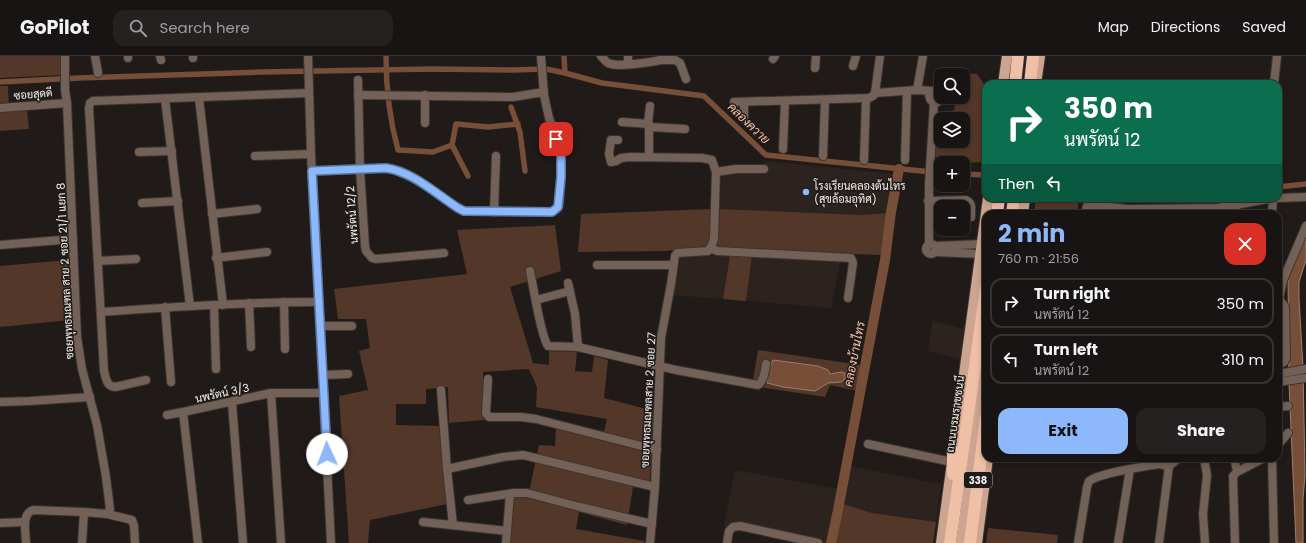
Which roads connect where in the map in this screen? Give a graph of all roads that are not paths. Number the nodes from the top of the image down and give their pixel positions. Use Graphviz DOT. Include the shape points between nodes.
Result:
graph roads {
  1 [pos="65,56"];
  2 [pos="95,56"];
  3 [pos="308,56"];
  4 [pos="601,56"];
  5 [pos="816,56"];
  6 [pos="856,56"];
  7 [pos="880,56"];
  8 [pos="923,56"];
  9 [pos="1007,56"];
  10 [pos="1012,56"];
  11 [pos="1018,56"];
  12 [pos="1024,56"];
  13 [pos="1032,56"];
  14 [pos="1040,56"];
  15 [pos="1045,56"];
  16 [pos="1277,56"];
  17 [pos="662,58"];
  18 [pos="541,60"];
  19 [pos="628,60"];
  20 [pos="853,66"];
  21 [pos="815,68"];
  22 [pos="98,73"];
  23 [pos="686,79"];
  24 [pos="358,80"];
  25 [pos="1004,80"];
  26 [pos="1009,80"];
  27 [pos="1015,80"];
  28 [pos="1021,80"];
  29 [pos="1029,80"];
  30 [pos="1037,80"];
  31 [pos="1042,80"];
  32 [pos="1274,80"];
  33 [pos="907,90"];
  34 [pos="917,90"];
  35 [pos="932,91"];
  36 [pos="544,92"];
  37 [pos="309,93"];
  38 [pos="876,93"];
  39 [pos="358,95"];
  40 [pos="424,95"];
  41 [pos="199,98"];
  42 [pos="165,99"];
  43 [pos="866,99"];
  44 [pos="826,100"];
  45 [pos="785,101"];
  46 [pos="734,102"];
  47 [pos="744,102"];
  48 [pos="934,102"];
  49 [pos="67,103"];
  50 [pos="650,106"];
  51 [pos="0,108"];
  52 [pos="744,119"];
  53 [pos="622,122"];
  54 [pos="425,123"];
  55 [pos="649,125"];
  56 [pos="685,129"];
  57 [pos="618,140"];
  58 [pos="783,149"];
  59 [pos="172,151"];
  60 [pos="139,152"];
  61 [pos="311,154"];
  62 [pos="255,156"];
  63 [pos="496,156"];
  64 [pos="649,156"];
  65 [pos="823,156"];
  66 [pos="864,160"];
  67 [pos="905,160"];
  68 [pos="360,169"];
  69 [pos="764,169"];
  70 [pos="312,171"];
  71 [pos="716,172"];
  72 [pos="1306,197"];
  73 [pos="1282,198"];
  74 [pos="178,201"];
  75 [pos="928,201"];
  76 [pos="1252,202"];
  77 [pos="142,203"];
  78 [pos="1236,205"];
  79 [pos="257,209"];
  80 [pos="1086,210"];
  81 [pos="1118,210"];
  82 [pos="1204,210"];
  83 [pos="1235,210"];
  84 [pos="494,212"];
  85 [pos="212,214"];
  86 [pos="971,217"];
  87 [pos="1306,226"];
  88 [pos="73,239"];
  89 [pos="982,244"];
  90 [pos="0,245"];
  91 [pos="710,248"];
  92 [pos="982,250"];
  93 [pos="982,250"];
  94 [pos="268,252"];
  95 [pos="444,253"];
  96 [pos="216,258"];
  97 [pos="136,259"];
  98 [pos="98,261"];
  99 [pos="597,265"];
  100 [pos="673,265"];
  101 [pos="979,268"];
  102 [pos="530,271"];
  103 [pos="1282,285"];
  104 [pos="848,298"];
  105 [pos="536,300"];
  106 [pos="284,302"];
  107 [pos="319,302"];
  108 [pos="249,303"];
  109 [pos="1282,303"];
  110 [pos="218,305"];
  111 [pos="190,306"];
  112 [pos="165,307"];
  113 [pos="101,312"];
  114 [pos="982,316"];
  115 [pos="321,326"];
  116 [pos="352,326"];
  117 [pos="982,344"];
  118 [pos="251,347"];
  119 [pos="578,347"];
  120 [pos="285,349"];
  121 [pos="1282,363"];
  122 [pos="766,364"];
  123 [pos="659,366"];
  124 [pos="216,369"];
  125 [pos="348,374"];
  126 [pos="1304,374"];
  127 [pos="323,375"];
  128 [pos="1282,375"];
  129 [pos="1290,376"];
  130 [pos="488,379"];
  131 [pos="146,380"];
  132 [pos="1282,380"];
  133 [pos="170,382"];
  134 [pos="441,390"];
  135 [pos="271,393"];
  136 [pos="324,393"];
  137 [pos="90,397"];
  138 [pos="0,402"];
  139 [pos="232,402"];
  140 [pos="982,405"];
  141 [pos="1288,406"];
  142 [pos="1282,407"];
  143 [pos="183,412"];
  144 [pos="167,415"];
  145 [pos="1288,433"];
  146 [pos="1282,440"];
  147 [pos="868,444"];
  148 [pos="982,446"];
  149 [pos="657,450"];
  150 [pos="952,456"];
  151 [pos="987,462"];
  152 [pos="1157,462"];
  153 [pos="1163,462"];
  154 [pos="1174,462"];
  155 [pos="1205,462"];
  156 [pos="1235,462"];
  157 [pos="1256,462"];
  158 [pos="1272,462"];
  159 [pos="1169,466"];
  160 [pos="1236,467"];
  161 [pos="447,469"];
  162 [pos="1130,469"];
  163 [pos="655,486"];
  164 [pos="510,494"];
  165 [pos="468,500"];
  166 [pos="84,512"];
  167 [pos="107,514"];
  168 [pos="25,522"];
  169 [pos="423,522"];
  170 [pos="0,523"];
  171 [pos="652,524"];
  172 [pos="452,525"];
  173 [pos="507,531"];
  174 [pos="969,542"];
  175 [pos="26,543"];
  176 [pos="82,543"];
  177 [pos="135,543"];
  178 [pos="198,543"];
  179 [pos="243,543"];
  180 [pos="282,543"];
  181 [pos="331,543"];
  182 [pos="506,543"];
  183 [pos="650,543"];
  184 [pos="727,543"];
  185 [pos="818,543"];
  186 [pos="941,543"];
  187 [pos="950,543"];
  188 [pos="954,543"];
  189 [pos="1078,543"];
  190 [pos="1118,543"];
  191 [pos="1159,543"];
  192 [pos="1204,543"];
  193 [pos="1234,543"];
  194 [pos="1274,543"];
  1 -- 49 [label="street, ซอยพุทธมณฑล สาย 2 ซอย 21/1 แยก 8"];
  2 -- 22 [label="street"];
  3 -- 37 [label="street"];
  4 -- 19 [label="street" via="607,62"];
  5 -- 21 [label="street"];
  6 -- 20 [label="street"];
  7 -- 38 [label="street"];
  8 -- 34 [label="street"];
  9 -- 25 [label="main road"];
  10 -- 26 [label="main road"];
  11 -- 27 [label="highway"];
  12 -- 28 [label="main road"];
  13 -- 29 [label="highway"];
  14 -- 30 [label="main road"];
  15 -- 31 [label="main road"];
  16 -- 32 [label="street"];
  17 -- 19 [label="street"];
  17 -- 23 [label="street" via="678,61"];
  18 -- 36 [label="street"];
  24 -- 39 [label="street, นพรัตน์ 12/2"];
  33 -- 34 [label="street"];
  33 -- 38 [label="street"];
  33 -- 67 [label="street"];
  34 -- 35 [label="street"];
  35 -- 48 [label="street" via="929,96"];
  36 -- 40 [label="street" via="513,97"];
  36 -- 84 [label="street" via="549,118 561,150 558,207 552,212"];
  37 -- 41 [label="street"];
  37 -- 61 [label="street"];
  38 -- 43 [label="street" via="872,98"];
  39 -- 40 [label="street"];
  39 -- 68 [label="street, นพรัตน์ 12/2"];
  40 -- 54 [label="street"];
  41 -- 42 [label="street"];
  41 -- 85 [label="street"];
  42 -- 59 [label="street"];
  42 -- 98 [label="street" via="90,103"];
  43 -- 44 [label="street"];
  43 -- 66 [label="street"];
  44 -- 45 [label="street"];
  44 -- 65 [label="street"];
  45 -- 47 [label="street"];
  45 -- 58 [label="street"];
  46 -- 47 [label="street"];
  47 -- 52 [label="street"];
  48 -- 75 [label="street"];
  49 -- 51 [label="street, ซอยสุดดี"];
  49 -- 88 [label="street, ซอยพุทธมณฑล สาย 2 ซอย 21/1 แยก 8"];
  50 -- 55 [label="street"];
  53 -- 55 [label="street"];
  55 -- 56 [label="street"];
  55 -- 64 [label="street"];
  57 -- 64 [label="street" via="611,140 611,162 624,157"];
  59 -- 60 [label="street"];
  59 -- 74 [label="street"];
  61 -- 62 [label="street"];
  61 -- 70 [label="street"];
  63 -- 84 [label="street"];
  64 -- 71 [label="street" via="711,159"];
  68 -- 70 [label="street"];
  68 -- 84 [label="street" via="395,169 418,180 464,211"];
  68 -- 95 [label="street, นพรัตน์ 12/2" via="365,246 370,256 376,259"];
  69 -- 71 [label="street"];
  70 -- 107 [label="street"];
  71 -- 91 [label="street" via="714,240"];
  72 -- 73 [label="street"];
  74 -- 77 [label="street"];
  74 -- 111 [label="street"];
  75 -- 86 [label="street" via="966,200 971,205"];
  75 -- 89 [label="street" via="933,247"];
  76 -- 78 [label="street"];
  78 -- 82 [label="street"];
  78 -- 83 [label="street"];
  79 -- 85 [label="street"];
  80 -- 81 [label="street" via="1090,205"];
  85 -- 96 [label="street"];
  87 -- 103 [label="street"];
  88 -- 90 [label="street"];
  88 -- 137 [label="street, ซอยพุทธมณฑล สาย 2 ซอย 21/1 แยก 8" via="78,343"];
  91 -- 100 [label="street" via="708,251 677,253"];
  91 -- 104 [label="street" via="717,251 851,258 853,263"];
  92 -- 101 [label="main road"];
  93 -- 101 [label="main road, 338"];
  94 -- 96 [label="street"];
  96 -- 110 [label="street"];
  97 -- 98 [label="street"];
  98 -- 113 [label="street"];
  99 -- 100 [label="street"];
  100 -- 123 [label="street, ซอยพุทธมณฑลสาย 2 ซอย 27"];
  101 -- 150 [label="main road, 338"];
  102 -- 105 [label="street"];
  105 -- 119 [label="street" via="548,346"];
  105 -- 119 [label="street" via="569,287"];
  106 -- 107 [label="street"];
  106 -- 108 [label="street"];
  106 -- 120 [label="street"];
  107 -- 115 [label="street"];
  108 -- 110 [label="street"];
  108 -- 118 [label="street"];
  109 -- 121 [label="street" via="1285,307 1286,358"];
  110 -- 111 [label="street"];
  110 -- 124 [label="street"];
  111 -- 112 [label="street"];
  112 -- 113 [label="street"];
  112 -- 133 [label="street"];
  113 -- 131 [label="street" via="103,357 108,384 115,387"];
  114 -- 187 [label="highway, ถนนบรมราชชนนี / 338"];
  115 -- 116 [label="street"];
  115 -- 127 [label="street"];
  117 -- 188 [label="main road, 338"];
  119 -- 123 [label="street"];
  122 -- 123 [label="street" via="762,381 758,384"];
  123 -- 149 [label="street, ซอยพุทธมณฑลสาย 2 ซอย 27"];
  125 -- 127 [label="street"];
  126 -- 129 [label="street"];
  127 -- 136 [label="street"];
  128 -- 129 [label="street"];
  129 -- 132 [label="street"];
  130 -- 149 [label="street" via="486,413 489,417 536,419"];
  134 -- 161 [label="street"];
  135 -- 136 [label="street, นพรัตน์ 3/3"];
  135 -- 139 [label="street, นพรัตน์ 3/3"];
  135 -- 180 [label="street"];
  136 -- 181 [label="street"];
  137 -- 138 [label="street"];
  137 -- 167 [label="street, ซอยพุทธมณฑล สาย 2 ซอย 21/1 แยก 8" via="108,492 110,509"];
  139 -- 143 [label="street, นพรัตน์ 3/3"];
  139 -- 179 [label="street"];
  140 -- 174 [label="main road, 338"];
  141 -- 142 [label="street"];
  143 -- 144 [label="street"];
  143 -- 178 [label="street, นพรัตน์ 3/3"];
  145 -- 146 [label="street"];
  147 -- 150 [label="street"];
  148 -- 174 [label="highway, 338"];
  149 -- 163 [label="street, ซอยพุทธมณฑลสาย 2 ซอย 27"];
  150 -- 186 [label="main road, 338"];
  150 -- 187 [label="highway"];
  151 -- 174 [label="highway" via="978,497 974,529"];
  152 -- 162 [label="street"];
  153 -- 159 [label="street"];
  154 -- 159 [label="street"];
  155 -- 192 [label="street" via="1207,475 1203,514"];
  156 -- 160 [label="street"];
  157 -- 193 [label="street" via="1233,476"];
  158 -- 194 [label="street"];
  159 -- 191 [label="street"];
  161 -- 163 [label="street" via="523,455"];
  161 -- 172 [label="street"];
  162 -- 189 [label="street" via="1089,481"];
  162 -- 190 [label="street"];
  163 -- 171 [label="street, ซอยพุทธมณฑลสาย 2 ซอย 27"];
  164 -- 165 [label="street"];
  164 -- 171 [label="street" via="527,493"];
  164 -- 173 [label="street"];
  166 -- 167 [label="street"];
  166 -- 168 [label="street" via="33,510 27,514"];
  166 -- 176 [label="street"];
  167 -- 177 [label="street" via="132,520"];
  168 -- 170 [label="street"];
  168 -- 175 [label="street"];
  169 -- 172 [label="street"];
  171 -- 183 [label="street, ซอยพุทธมณฑลสาย 2 ซอย 27"];
  172 -- 173 [label="street"];
  173 -- 182 [label="street"];
  184 -- 185 [label="street" via="729,531 740,526"];
}
